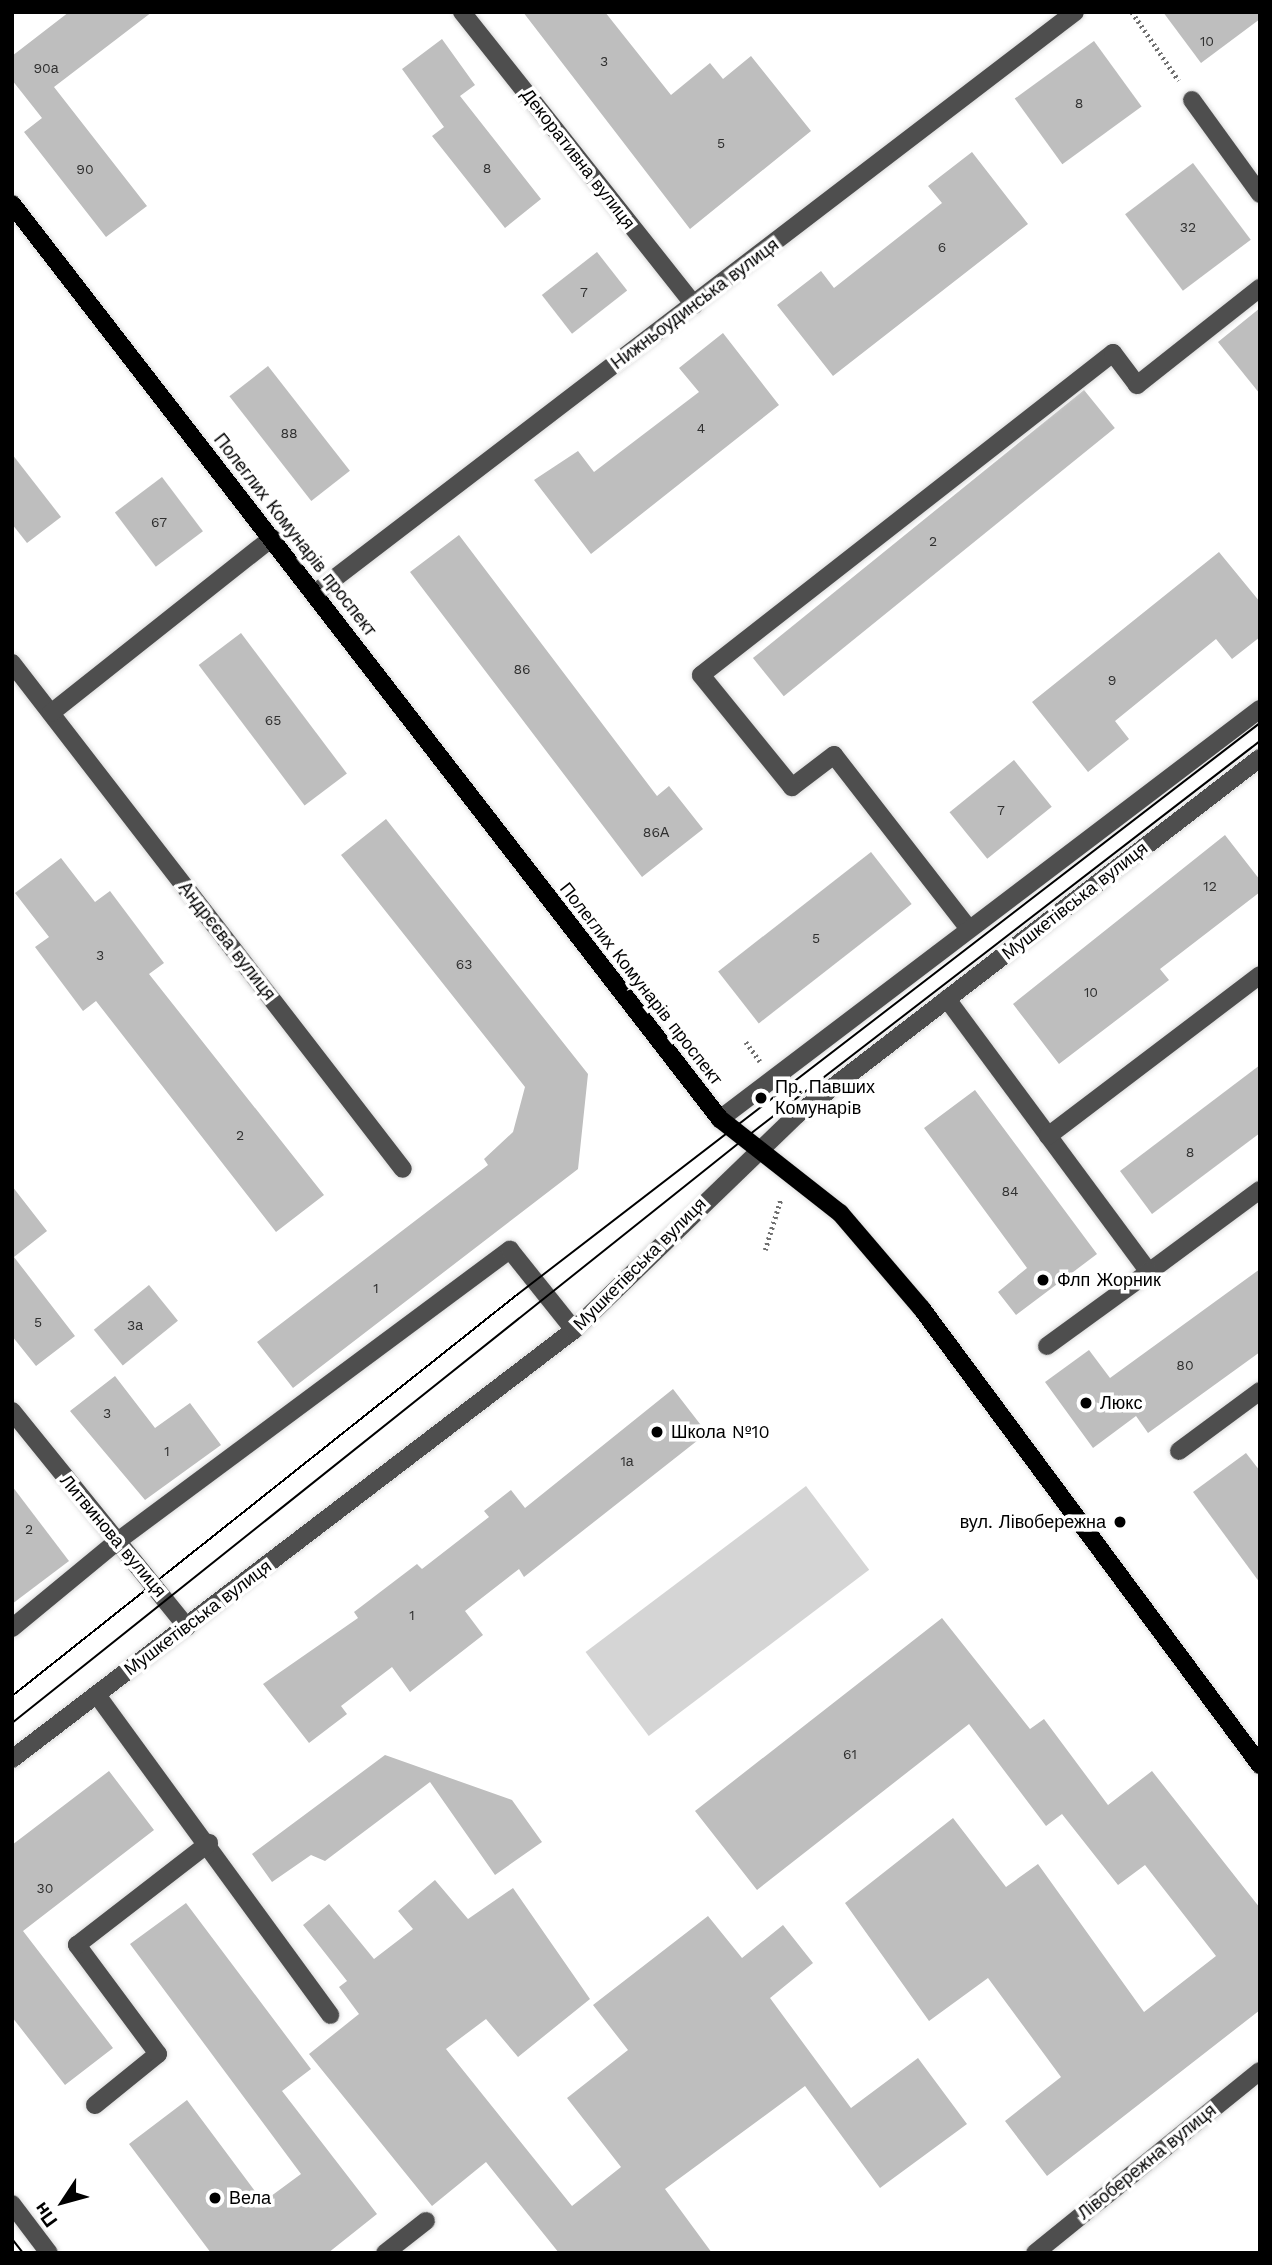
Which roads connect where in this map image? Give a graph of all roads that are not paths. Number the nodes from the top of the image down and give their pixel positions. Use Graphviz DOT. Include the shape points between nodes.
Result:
graph roads {
  1 [pos="461,12"];
  2 [pos="1075,12"];
  3 [pos="1192,100"];
  4 [pos="1260,194"];
  5 [pos="12,204"];
  6 [pos="1260,288"];
  7 [pos="694,305"];
  8 [pos="271,538"];
  9 [pos="314,594"];
  10 [pos="12,663"];
  11 [pos="1260,709"];
  12 [pos="51,713"];
  13 [pos="1260,758"];
  14 [pos="969,929"];
  15 [pos="1259,975"];
  16 [pos="947,999"];
  17 [pos="720,1119"];
  18 [pos="1048,1136"];
  19 [pos="760,1146"];
  20 [pos="403,1169"];
  21 [pos="1260,1190"];
  22 [pos="1149,1272"];
  23 [pos="574,1330"];
  24 [pos="1047,1346"];
  25 [pos="1260,1391"];
  26 [pos="12,1411"];
  27 [pos="1179,1451"];
  28 [pos="115,1544"];
  29 [pos="187,1627"];
  30 [pos="12,1628"];
  31 [pos="97,1695"];
  32 [pos="12,1759"];
  33 [pos="1260,1765"];
  34 [pos="209,1843"];
  35 [pos="330,2015"];
  36 [pos="1260,2071"];
  37 [pos="95,2105"];
  38 [pos="12,2204"];
  39 [pos="426,2221"];
  40 [pos="49,2253"];
  41 [pos="385,2253"];
  42 [pos="1035,2253"];
  1 -- 7 [label="street, Декоративна вулиця"];
  2 -- 7 [label="street, Нижньоудинська вулиця"];
  3 -- 4 [label="street"];
  5 -- 8 [label="main road, Полеглих Комунарів проспект"];
  6 -- 14 [label="street" via="1137,386 1113,353 701,676 792,787 834,755"];
  7 -- 9 [label="street, Нижньоудинська вулиця"];
  8 -- 9 [label="main road, Полеглих Комунарів проспект"];
  8 -- 12 [label="street"];
  9 -- 17 [label="main road, Полеглих Комунарів проспект"];
  10 -- 12 [label="street, Андрєєва вулиця"];
  11 -- 14 [label="street"];
  12 -- 20 [label="street, Андрєєва вулиця"];
  13 -- 16 [label="street, Мушкетівська вулиця"];
  14 -- 17 [label="street"];
  15 -- 18 [label="street"];
  16 -- 18 [label="street"];
  16 -- 19 [label="street, Мушкетівська вулиця"];
  17 -- 19 [label="main road, Полеглих Комунарів проспект"];
  18 -- 22 [label="street"];
  19 -- 23 [label="street, Мушкетівська вулиця"];
  19 -- 33 [label="main road, Полеглих Комунарів проспект" via="840,1213 922,1308"];
  21 -- 22 [label="street"];
  22 -- 24 [label="street"];
  23 -- 28 [label="street" via="510,1250"];
  23 -- 29 [label="street, Мушкетівська вулиця"];
  25 -- 27 [label="street"];
  26 -- 28 [label="street, Литвинова вулиця"];
  28 -- 29 [label="street, Литвинова вулиця"];
  28 -- 30 [label="street"];
  29 -- 31 [label="street, Мушкетівська вулиця"];
  31 -- 32 [label="street, Мушкетівська вулиця"];
  31 -- 34 [label="street"];
  34 -- 35 [label="street"];
  34 -- 37 [label="street" via="77,1945 158,2054"];
  36 -- 42 [label="street, Лівобережна вулиця"];
  38 -- 40 [label="street"];
  39 -- 41 [label="street"];
}
